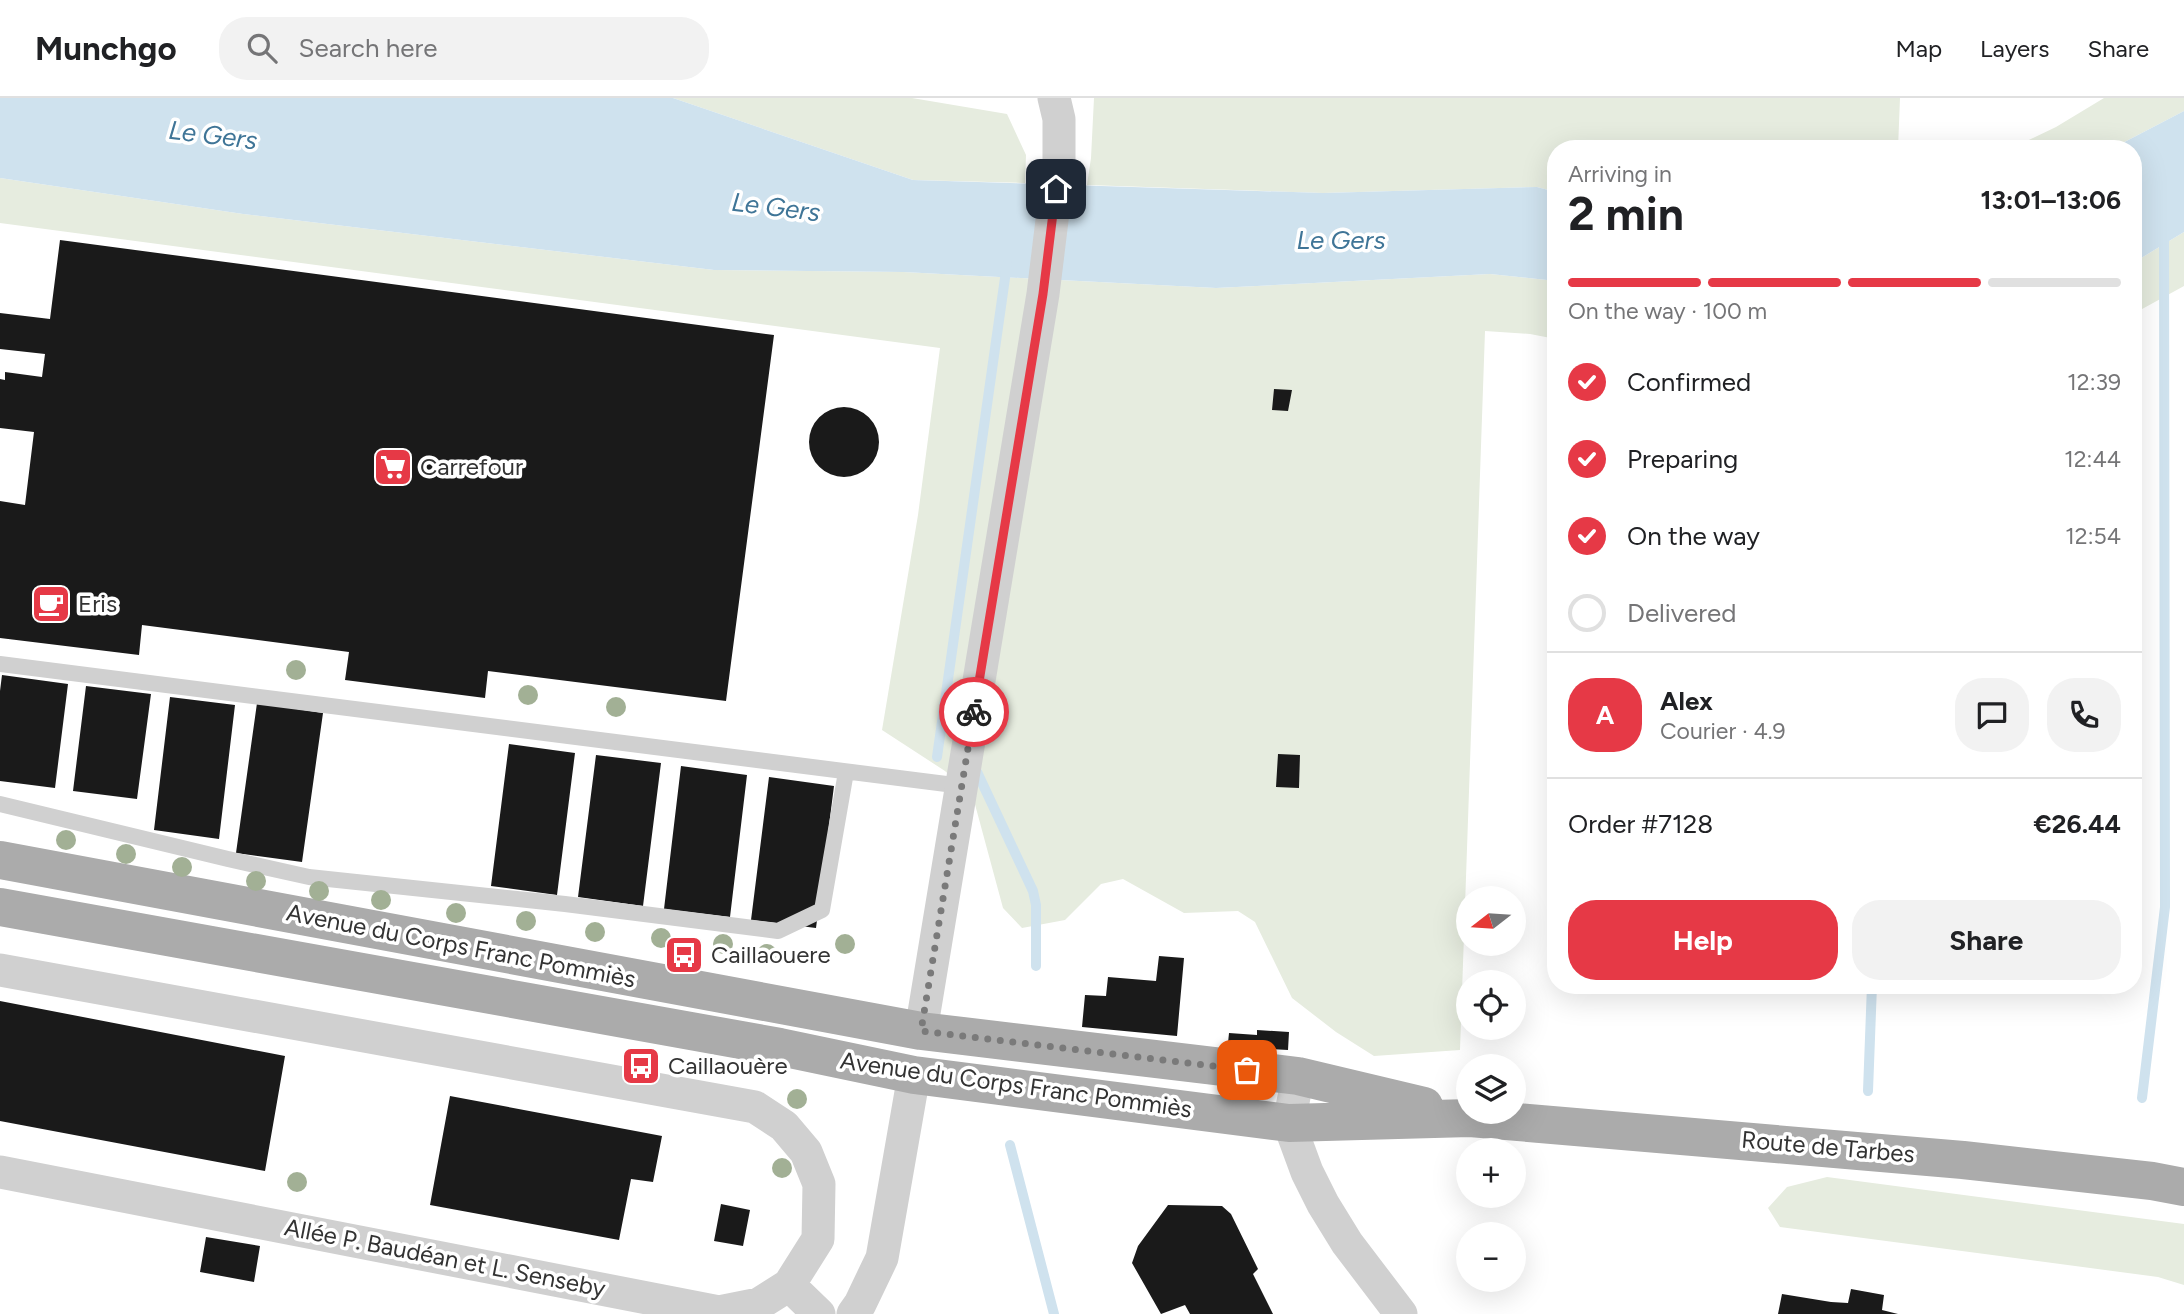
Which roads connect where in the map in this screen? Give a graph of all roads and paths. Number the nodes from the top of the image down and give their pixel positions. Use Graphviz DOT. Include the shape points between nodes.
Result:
graph roads {
  1 [pos="1054,98"];
  2 [pos="0,664"];
  3 [pos="846,772"];
  4 [pos="961,786"];
  5 [pos="0,804"];
  6 [pos="0,860"];
  7 [pos="0,907"];
  8 [pos="0,970"];
  9 [pos="921,1031"];
  10 [pos="914,1075"];
  11 [pos="1298,1076"];
  12 [pos="1456,1115"];
  13 [pos="1456,1118"];
  14 [pos="1289,1123"];
  15 [pos="1526,1123"];
  16 [pos="0,1172"];
  17 [pos="2184,1187"];
  18 [pos="789,1285"];
  19 [pos="819,1314"];
  20 [pos="853,1314"];
  21 [pos="1401,1314"];
  1 -- 4 [label="street" via="1059,163 1043,294"];
  2 -- 3 [label="lane"];
  3 -- 4 [label="lane"];
  3 -- 5 [label="lane" via="822,910 778,931 309,877"];
  4 -- 9 [label="street"];
  6 -- 9 [label="main road, Avenue du Corps Franc Pommiès"];
  7 -- 10 [label="main road, Avenue du Corps Franc Pommiès"];
  8 -- 18 [label="street, Allée P. Baudéan et L. Senseby" via="755,1107 784,1126 806,1152 819,1184 818,1239"];
  9 -- 11 [label="main road, Avenue du Corps Franc Pommiès"];
  10 -- 14 [label="main road, Avenue du Corps Franc Pommiès"];
  10 -- 20 [label="street" via="882,1258"];
  11 -- 12 [label="main road, Route de Tarbes"];
  11 -- 14 [label="street"];
  13 -- 14 [label="main road, Route de Tarbes"];
  14 -- 21 [label="street" via="1323,1204"];
  15 -- 17 [label="main road, Route de Tarbes" via="1963,1160"];
  16 -- 18 [label="street, Allée P. Baudéan et L. Senseby" via="719,1312 759,1304"];
  18 -- 19 [label="street"];
}
